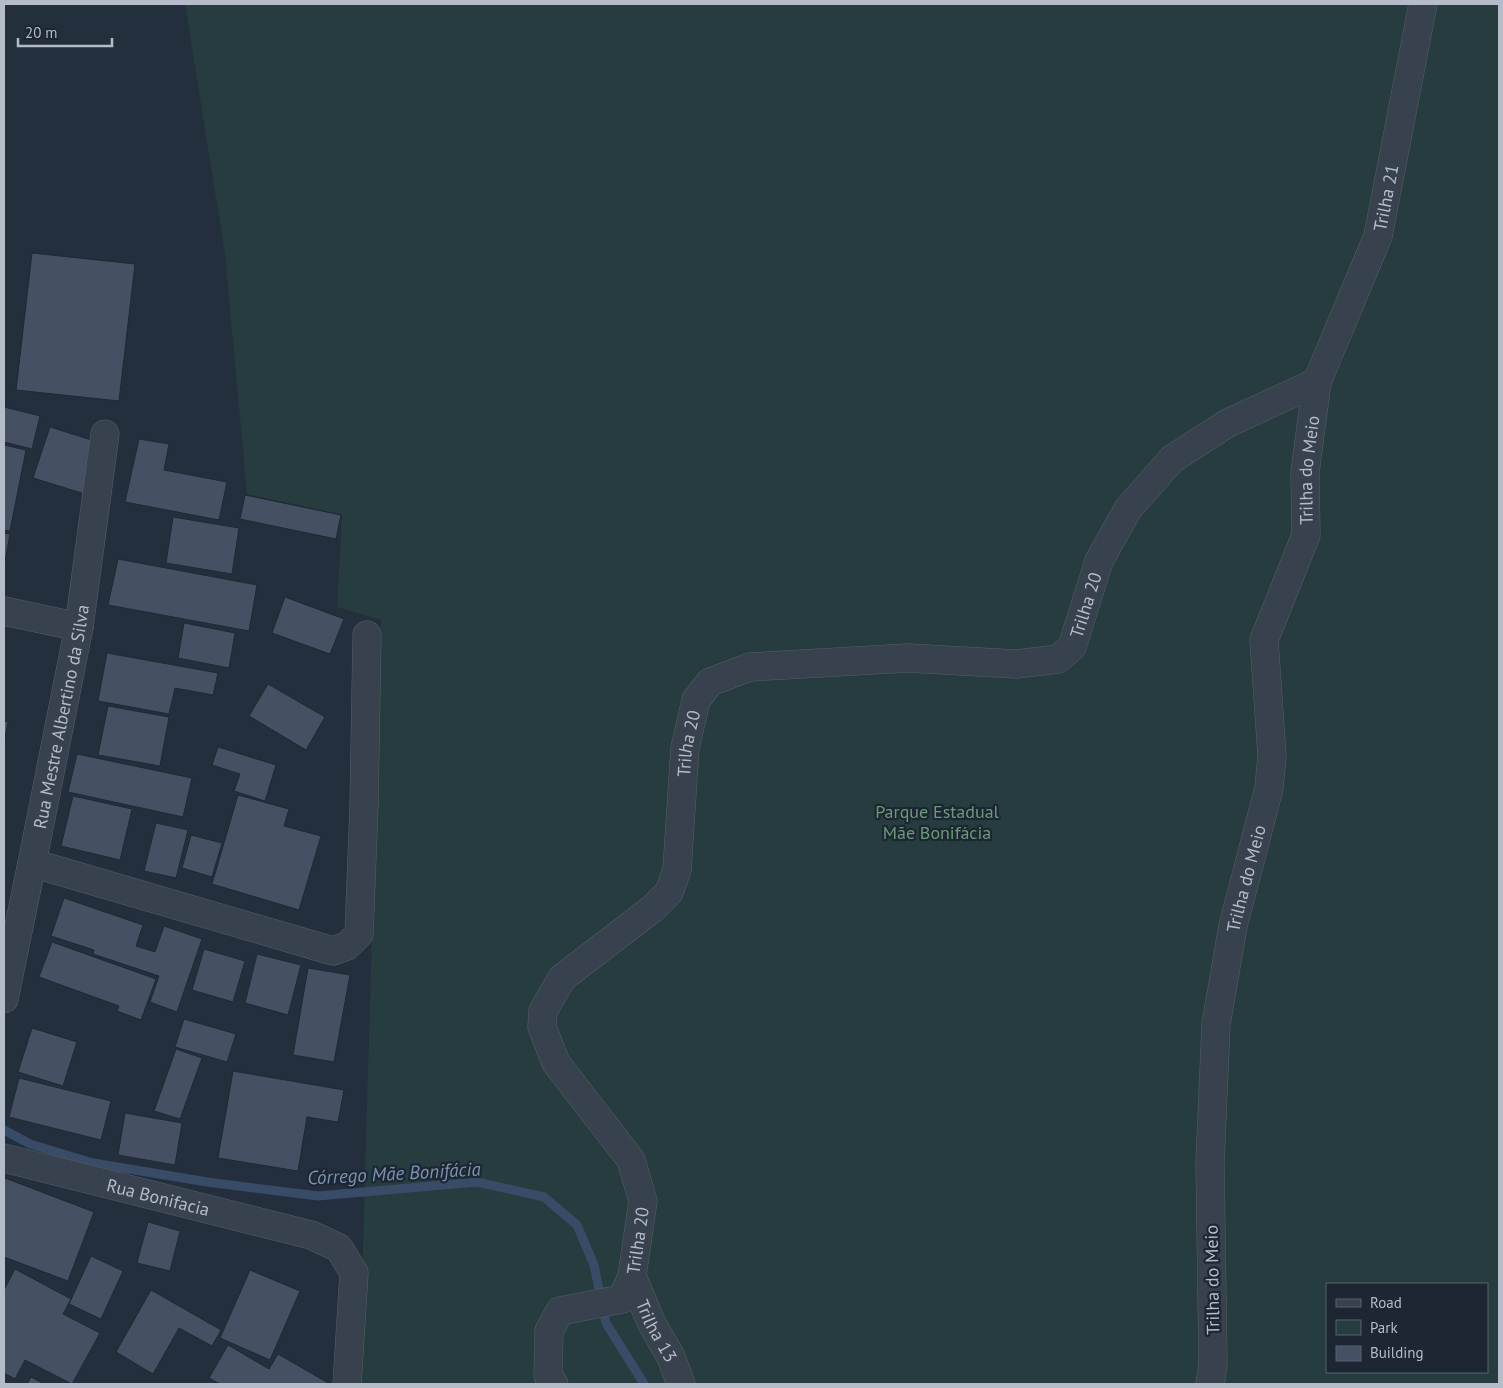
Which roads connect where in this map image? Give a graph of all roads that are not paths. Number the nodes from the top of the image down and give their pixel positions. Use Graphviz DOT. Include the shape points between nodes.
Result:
graph roads {
  1 [pos="1424,4"];
  2 [pos="1317,382"];
  3 [pos="105,434"];
  4 [pos="4,611"];
  5 [pos="79,626"];
  6 [pos="367,635"];
  7 [pos="32,863"];
  8 [pos="4,999"];
  9 [pos="4,1158"];
  10 [pos="627,1287"];
  11 [pos="347,1384"];
  12 [pos="554,1384"];
  13 [pos="681,1384"];
  14 [pos="1210,1384"];
  1 -- 2 [label="street, Trilha 21" via="1378,236"];
  2 -- 10 [label="street, Trilha 20" via="1228,423 1172,458 1128,509 1099,561 1072,646 1058,659 1016,664 908,658 750,667 710,682 696,700 684,748 677,870 669,892 652,909 562,978 543,1010 542,1028 556,1064 631,1160 643,1202"];
  2 -- 14 [label="street, Trilha do Meio" via="1305,472 1306,535 1264,640 1272,756 1269,788 1233,926 1216,1024 1210,1163 1213,1364"];
  3 -- 5 [label="street, Rua Mestre Albertino da Silva"];
  4 -- 5 [label="street"];
  5 -- 7 [label="street, Rua Mestre Albertino da Silva"];
  6 -- 7 [label="street" via="359,934 347,946 333,951"];
  7 -- 8 [label="street, Rua Mestre Albertino da Silva"];
  9 -- 11 [label="street, Rua Bonifacia" via="311,1235 339,1248 354,1273"];
  10 -- 12 [label="street" via="581,1307 560,1311 549,1332 548,1376"];
  10 -- 13 [label="street, Trilha 13" via="671,1357"];
}
